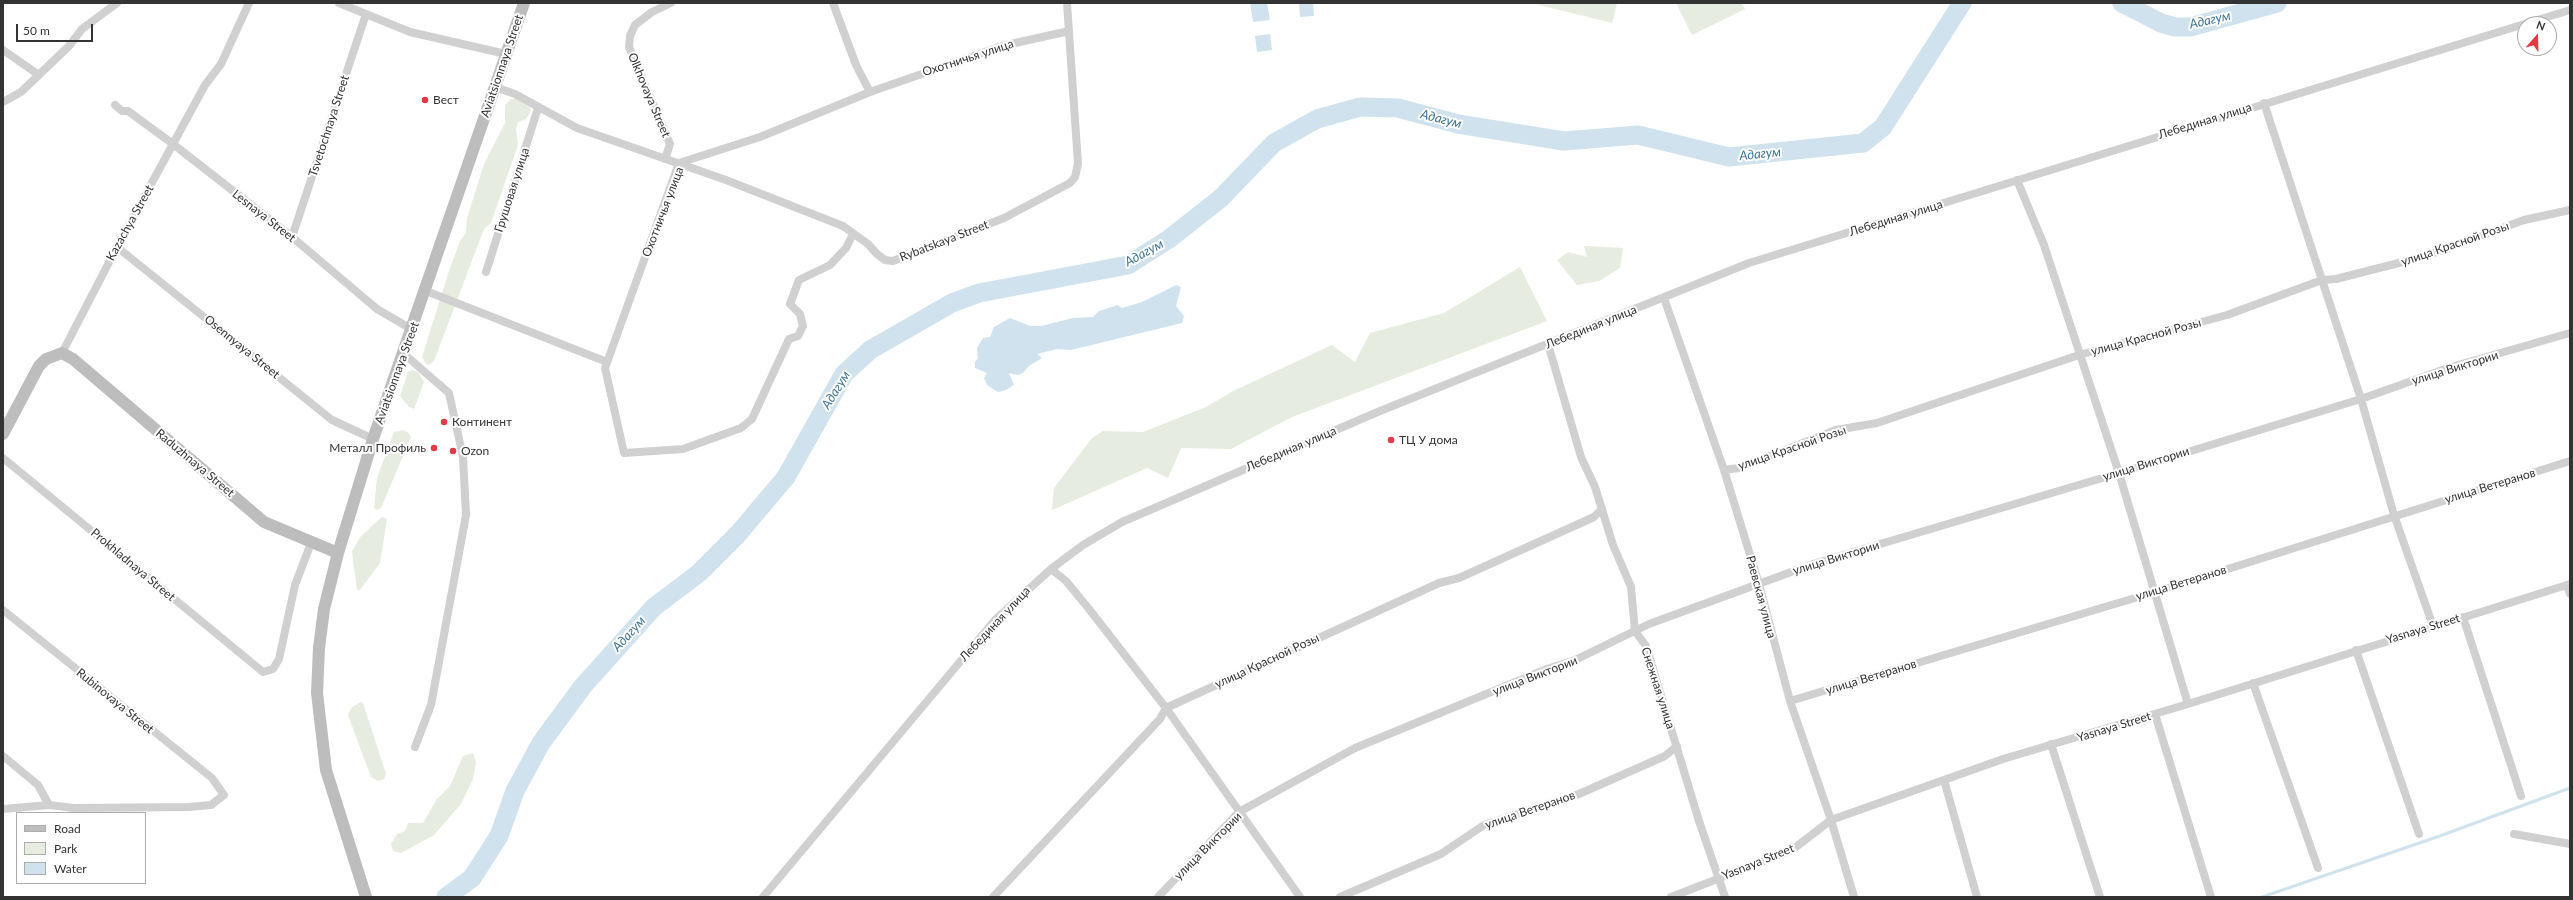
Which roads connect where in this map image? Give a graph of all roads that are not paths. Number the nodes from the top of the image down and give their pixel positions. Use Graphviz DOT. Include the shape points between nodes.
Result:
graph roads {
  1 [pos="117,3"];
  2 [pos="249,3"];
  3 [pos="339,3"];
  4 [pos="524,3"];
  5 [pos="671,3"];
  6 [pos="833,3"];
  7 [pos="1067,3"];
  8 [pos="2570,10"];
  9 [pos="366,14"];
  10 [pos="1069,31"];
  11 [pos="3,50"];
  12 [pos="506,54"];
  13 [pos="39,75"];
  14 [pos="495,87"];
  15 [pos="870,92"];
  16 [pos="3,102"];
  17 [pos="2264,103"];
  18 [pos="115,105"];
  19 [pos="538,108"];
  20 [pos="173,144"];
  21 [pos="665,159"];
  22 [pos="679,164"];
  23 [pos="2017,180"];
  24 [pos="2570,210"];
  25 [pos="853,234"];
  26 [pos="292,237"];
  27 [pos="117,247"];
  28 [pos="486,272"];
  29 [pos="2322,280"];
  30 [pos="426,291"];
  31 [pos="1664,298"];
  32 [pos="413,330"];
  33 [pos="2570,333"];
  34 [pos="1548,344"];
  35 [pos="62,353"];
  36 [pos="404,354"];
  37 [pos="2079,355"];
  38 [pos="607,362"];
  39 [pos="2361,399"];
  40 [pos="3,434"];
  41 [pos="373,440"];
  42 [pos="3,458"];
  43 [pos="2570,461"];
  44 [pos="1724,470"];
  45 [pos="2119,473"];
  46 [pos="1602,509"];
  47 [pos="2394,515"];
  48 [pos="311,543"];
  49 [pos="338,553"];
  50 [pos="1051,569"];
  51 [pos="1759,584"];
  52 [pos="2569,585"];
  53 [pos="2155,592"];
  54 [pos="2570,594"];
  55 [pos="3,610"];
  56 [pos="2463,617"];
  57 [pos="2433,626"];
  58 [pos="1635,631"];
  59 [pos="2356,650"];
  60 [pos="2253,684"];
  61 [pos="1790,702"];
  62 [pos="2188,704"];
  63 [pos="1166,708"];
  64 [pos="2155,714"];
  65 [pos="2051,744"];
  66 [pos="1677,746"];
  67 [pos="415,747"];
  68 [pos="3,756"];
  69 [pos="1944,780"];
  70 [pos="2521,796"];
  71 [pos="49,805"];
  72 [pos="3,809"];
  73 [pos="1239,812"];
  74 [pos="1831,820"];
  75 [pos="2419,834"];
  76 [pos="2514,834"];
  77 [pos="2570,844"];
  78 [pos="2318,868"];
  79 [pos="1719,878"];
  80 [pos="366,897"];
  81 [pos="764,897"];
  82 [pos="993,897"];
  83 [pos="1158,897"];
  84 [pos="1300,897"];
  85 [pos="1340,897"];
  86 [pos="1671,897"];
  87 [pos="1725,897"];
  88 [pos="1854,897"];
  89 [pos="1977,897"];
  90 [pos="2100,897"];
  91 [pos="2211,897"];
  1 -- 13 [label="street" via="82,29 69,46"];
  2 -- 20 [label="street, Kazachya Street" via="220,64 205,85"];
  3 -- 9 [label="street"];
  4 -- 12 [label="main road, Aviatsionnaya Street"];
  5 -- 21 [label="street, Olkhovaya Street" via="652,12 635,25 629,47 670,144"];
  6 -- 15 [label="street" via="856,65"];
  7 -- 10 [label="street"];
  8 -- 17 [label="street, Лебединая улица"];
  9 -- 12 [label="street" via="410,32"];
  9 -- 26 [label="street, Tsvetochnaya Street"];
  10 -- 15 [label="street, Охотничья улица" via="1002,46"];
  10 -- 25 [label="street, Rybatskaya Street" via="1078,164 1075,177 1070,183 1004,218 893,261 885,260"];
  11 -- 13 [label="street"];
  12 -- 14 [label="main road, Aviatsionnaya Street"];
  13 -- 16 [label="street" via="21,92"];
  14 -- 19 [label="street, Rybatskaya Street" via="515,94"];
  14 -- 30 [label="main road, Aviatsionnaya Street"];
  15 -- 22 [label="street, Охотничья улица" via="760,137"];
  17 -- 23 [label="street, Лебединая улица"];
  17 -- 29 [label="street"];
  18 -- 20 [label="street, Lesnaya Street" via="122,111 128,111"];
  19 -- 21 [label="street, Rybatskaya Street" via="577,128"];
  19 -- 28 [label="street, Грушовая улица"];
  20 -- 26 [label="street, Lesnaya Street"];
  20 -- 27 [label="street, Kazachya Street"];
  21 -- 22 [label="street, Rybatskaya Street"];
  22 -- 25 [label="street, Rybatskaya Street" via="792,205 843,226"];
  22 -- 38 [label="street, Охотничья улица"];
  23 -- 31 [label="street, Лебединая улица" via="1750,263"];
  23 -- 37 [label="street" via="2044,246"];
  24 -- 29 [label="street, улица Красной Розы" via="2524,220 2426,256 2336,279"];
  25 -- 38 [label="street, Охотничья улица" via="846,248 830,265 799,280 790,304 800,314 803,326 798,336 789,340 752,419 742,428 682,449 624,453 605,368"];
  26 -- 32 [label="street, Lesnaya Street" via="377,309"];
  27 -- 35 [label="street, Kazachya Street"];
  27 -- 41 [label="street, Osennyaya Street" via="332,420"];
  29 -- 37 [label="street, улица Красной Розы" via="2227,315"];
  29 -- 39 [label="street"];
  30 -- 32 [label="main road, Aviatsionnaya Street"];
  30 -- 38 [label="street"];
  31 -- 34 [label="street, Лебединая улица"];
  31 -- 44 [label="street, Раевская улица"];
  32 -- 36 [label="main road, Aviatsionnaya Street"];
  33 -- 39 [label="street, улица Виктории" via="2448,368"];
  34 -- 46 [label="street, Снежная улица" via="1581,458"];
  34 -- 50 [label="street, Лебединая улица" via="1380,411 1157,506 1122,522 1083,545"];
  35 -- 40 [label="main road" via="46,359 39,366"];
  35 -- 48 [label="main road, Raduzhnaya Street" via="73,359 264,522"];
  36 -- 41 [label="main road, Aviatsionnaya Street"];
  36 -- 67 [label="street" via="449,393 463,457 466,515 431,705"];
  37 -- 44 [label="street, улица Красной Розы" via="1877,423 1836,430 1739,468"];
  37 -- 45 [label="street"];
  39 -- 45 [label="street, улица Виктории"];
  39 -- 47 [label="street"];
  41 -- 49 [label="main road, Aviatsionnaya Street"];
  42 -- 48 [label="street, Prokhladnaya Street" via="263,672 273,669 279,659 295,585"];
  43 -- 47 [label="street, улица Ветеранов"];
  44 -- 51 [label="street, Раевская улица"];
  45 -- 51 [label="street, улица Виктории" via="1813,564"];
  45 -- 53 [label="street"];
  46 -- 58 [label="street, Снежная улица" via="1613,546 1631,587"];
  46 -- 63 [label="street, улица Красной Розы" via="1594,517 1459,578 1440,582"];
  47 -- 53 [label="street, улица Ветеранов"];
  47 -- 57 [label="street"];
  48 -- 49 [label="main road, Raduzhnaya Street"];
  49 -- 80 [label="main road, Aviatsionnaya Street" via="324,609 317,694 326,770"];
  50 -- 63 [label="street" via="1066,581"];
  50 -- 81 [label="street, Лебединая улица" via="995,620"];
  51 -- 58 [label="street, улица Виктории"];
  51 -- 61 [label="street, Раевская улица"];
  52 -- 54 [label="street"];
  52 -- 56 [label="street, Yasnaya Street"];
  53 -- 61 [label="street, улица Ветеранов"];
  53 -- 62 [label="street"];
  55 -- 71 [label="street, Rubinovaya Street" via="212,778 224,795 211,805 189,807 74,808"];
  56 -- 57 [label="street, Yasnaya Street"];
  56 -- 70 [label="street"];
  57 -- 59 [label="street, Yasnaya Street"];
  58 -- 66 [label="street, Снежная улица" via="1646,646"];
  58 -- 73 [label="street, улица Виктории" via="1575,660 1547,669 1355,748"];
  59 -- 60 [label="street, Yasnaya Street"];
  59 -- 75 [label="street"];
  60 -- 62 [label="street, Yasnaya Street"];
  60 -- 78 [label="street"];
  61 -- 74 [label="street, Раевская улица"];
  62 -- 64 [label="street, Yasnaya Street"];
  63 -- 73 [label="street"];
  63 -- 82 [label="street" via="1160,719"];
  64 -- 65 [label="street, Yasnaya Street"];
  64 -- 91 [label="street"];
  65 -- 69 [label="street, Yasnaya Street"];
  65 -- 90 [label="street"];
  66 -- 79 [label="street, Снежная улица"];
  66 -- 85 [label="street, улица Ветеранов" via="1665,756 1579,794 1484,825 1441,854"];
  68 -- 71 [label="street" via="38,785"];
  69 -- 74 [label="street, Yasnaya Street"];
  69 -- 89 [label="street"];
  71 -- 72 [label="street"];
  73 -- 83 [label="street, улица Виктории"];
  73 -- 84 [label="street"];
  74 -- 79 [label="street, Yasnaya Street" via="1792,850"];
  74 -- 88 [label="street, Раевская улица"];
  76 -- 77 [label="street"];
  79 -- 86 [label="street, Yasnaya Street"];
  79 -- 87 [label="street, Снежная улица"];
}
